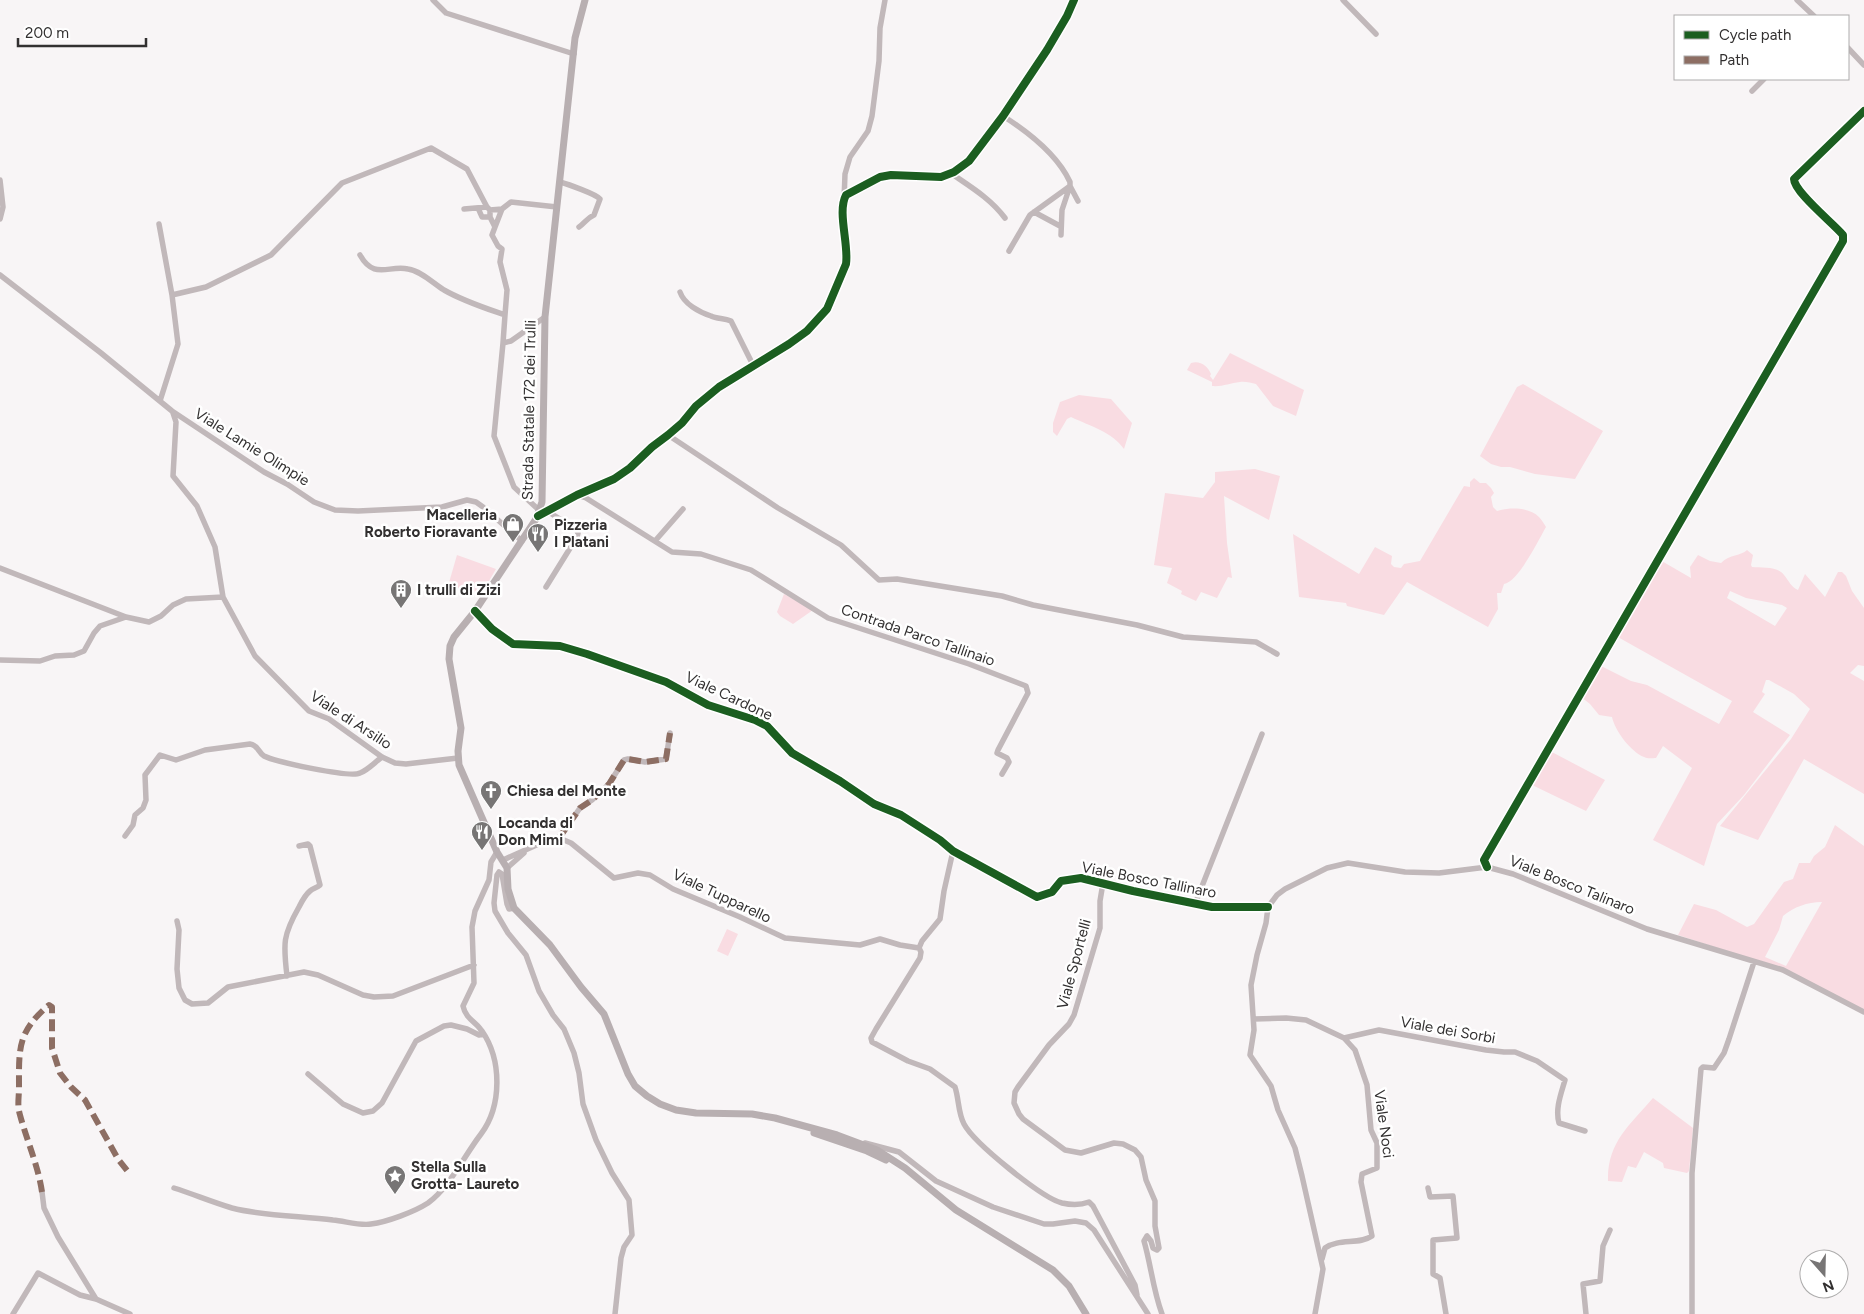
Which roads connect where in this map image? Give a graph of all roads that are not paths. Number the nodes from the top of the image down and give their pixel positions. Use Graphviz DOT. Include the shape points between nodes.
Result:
graph roads {
  1 [pos="432,0"];
  2 [pos="585,0"];
  3 [pos="885,0"];
  4 [pos="1074,0"];
  5 [pos="1342,0"];
  6 [pos="1796,0"];
  7 [pos="1813,15"];
  8 [pos="1376,34"];
  9 [pos="1849,49"];
  10 [pos="574,54"];
  11 [pos="1864,65"];
  12 [pos="1763,80"];
  13 [pos="1752,91"];
  14 [pos="1864,111"];
  15 [pos="1003,116"];
  16 [pos="952,174"];
  17 [pos="0,180"];
  18 [pos="560,182"];
  19 [pos="1070,186"];
  20 [pos="844,200"];
  21 [pos="1078,201"];
  22 [pos="557,207"];
  23 [pos="464,208"];
  24 [pos="478,208"];
  25 [pos="488,208"];
  26 [pos="502,209"];
  27 [pos="1034,212"];
  28 [pos="490,217"];
  29 [pos="1005,218"];
  30 [pos="0,220"];
  31 [pos="159,224"];
  32 [pos="1060,226"];
  33 [pos="495,227"];
  34 [pos="579,227"];
  35 [pos="1061,235"];
  36 [pos="1009,251"];
  37 [pos="360,255"];
  38 [pos="0,275"];
  39 [pos="680,292"];
  40 [pos="172,295"];
  41 [pos="505,315"];
  42 [pos="545,317"];
  43 [pos="503,343"];
  44 [pos="753,365"];
  45 [pos="160,401"];
  46 [pos="172,411"];
  47 [pos="668,435"];
  48 [pos="577,495"];
  49 [pos="683,509"];
  50 [pos="542,512"];
  51 [pos="522,541"];
  52 [pos="655,541"];
  53 [pos="0,568"];
  54 [pos="546,586"];
  55 [pos="224,597"];
  56 [pos="475,611"];
  57 [pos="126,617"];
  58 [pos="1277,654"];
  59 [pos="0,660"];
  60 [pos="670,733"];
  61 [pos="1262,734"];
  62 [pos="382,757"];
  63 [pos="458,758"];
  64 [pos="1002,774"];
  65 [pos="125,836"];
  66 [pos="559,838"];
  67 [pos="299,846"];
  68 [pos="528,849"];
  69 [pos="953,851"];
  70 [pos="496,852"];
  71 [pos="503,860"];
  72 [pos="1487,867"];
  73 [pos="507,868"];
  74 [pos="1103,884"];
  75 [pos="1194,904"];
  76 [pos="1268,907"];
  77 [pos="514,908"];
  78 [pos="177,921"];
  79 [pos="919,948"];
  80 [pos="1754,962"];
  81 [pos="474,965"];
  82 [pos="287,976"];
  83 [pos="1864,1012"];
  84 [pos="1254,1019"];
  85 [pos="482,1031"];
  86 [pos="1344,1038"];
  87 [pos="308,1074"];
  88 [pos="764,1116"];
  89 [pos="1585,1131"];
  90 [pos="903,1154"];
  91 [pos="891,1156"];
  92 [pos="174,1188"];
  93 [pos="1428,1188"];
  94 [pos="42,1192"];
  95 [pos="1610,1230"];
  96 [pos="1322,1260"];
  97 [pos="1136,1295"];
  98 [pos="96,1299"];
  99 [pos="13,1314"];
  100 [pos="130,1314"];
  101 [pos="615,1314"];
  102 [pos="1086,1314"];
  103 [pos="1148,1314"];
  104 [pos="1162,1314"];
  105 [pos="1315,1314"];
  106 [pos="1446,1314"];
  107 [pos="1586,1314"];
  108 [pos="1692,1314"];
  1 -- 10 [label="street" via="446,13"];
  2 -- 10 [label="main road, Strada Statale 172 dei Trulli"];
  3 -- 20 [label="street" via="872,116 868,130 850,156 845,174"];
  4 -- 15 [label="street" via="1057,34"];
  5 -- 8 [label="street"];
  6 -- 7 [label="street"];
  9 -- 11 [label="street"];
  10 -- 18 [label="main road, Strada Statale 172 dei Trulli"];
  12 -- 13 [label="street"];
  14 -- 72 [label="street" via="1794,179 1804,198 1832,222 1843,235 1843,241 1484,860"];
  15 -- 16 [label="street" via="969,161"];
  15 -- 19 [label="street" via="1046,149 1068,178"];
  16 -- 20 [label="street" via="941,177 880,177 850,192"];
  16 -- 29 [label="street" via="998,208"];
  17 -- 30 [label="street" via="3,207"];
  18 -- 22 [label="main road, Strada Statale 172 dei Trulli"];
  18 -- 34 [label="street" via="596,194 600,199 594,215"];
  19 -- 21 [label="street"];
  19 -- 27 [label="street"];
  19 -- 32 [label="street"];
  20 -- 44 [label="street" via="847,257 827,309 808,331"];
  22 -- 26 [label="street" via="511,202"];
  22 -- 42 [label="main road, Strada Statale 172 dei Trulli"];
  23 -- 24 [label="street"];
  24 -- 25 [label="street"];
  24 -- 28 [label="street" via="482,217"];
  25 -- 26 [label="street"];
  25 -- 28 [label="street"];
  25 -- 40 [label="street" via="467,169 431,148 342,183 270,255 206,287"];
  26 -- 33 [label="street"];
  27 -- 32 [label="street"];
  27 -- 36 [label="street"];
  28 -- 33 [label="street"];
  31 -- 40 [label="street"];
  32 -- 35 [label="street"];
  33 -- 41 [label="street" via="492,235 502,249 500,262 506,290"];
  37 -- 41 [label="street" via="375,270 407,269 479,306"];
  38 -- 45 [label="street, Viale Lamie Olimpie"];
  39 -- 44 [label="street" via="682,299 691,306 711,317 731,321"];
  40 -- 45 [label="street" via="178,344"];
  41 -- 43 [label="street"];
  42 -- 43 [label="street" via="511,342"];
  42 -- 50 [label="main road, Strada Statale 172 dei Trulli"];
  43 -- 50 [label="street" via="494,436 514,487"];
  44 -- 47 [label="street" via="711,393"];
  45 -- 46 [label="street, Viale Lamie Olimpie"];
  46 -- 51 [label="street, Viale Lamie Olimpie" via="264,472 314,502 335,510 442,507 467,500 483,507"];
  46 -- 55 [label="street, Viale di Arsilio" via="176,422 173,476 197,506 215,547"];
  47 -- 48 [label="street" via="614,479"];
  47 -- 58 [label="street" via="778,508 841,545 879,580 897,579 1002,596 1183,637 1256,642"];
  48 -- 50 [label="street"];
  48 -- 52 [label="street, Contrada Parco Tallinaio"];
  49 -- 52 [label="street"];
  50 -- 51 [label="main road, Strada Statale 172 dei Trulli"];
  50 -- 54 [label="street" via="578,533"];
  51 -- 56 [label="main road, Strada Statale 172 dei Trulli"];
  52 -- 64 [label="street, Contrada Parco Tallinaio" via="672,552 701,554 751,570 828,618 1026,686 1028,693 997,753 1008,758 1009,762"];
  53 -- 57 [label="street"];
  55 -- 57 [label="street" via="186,599 149,622"];
  55 -- 62 [label="street, Viale di Arsilio" via="255,656 281,683 309,711 329,719"];
  56 -- 63 [label="main road, Strada Statale 172 dei Trulli" via="454,637 449,653 461,728"];
  56 -- 69 [label="street, Viale Cardone" via="492,630 513,644 560,646 587,654 666,682 708,705 767,726 792,753 874,804 901,816"];
  57 -- 59 [label="street" via="100,626 84,651 74,655 40,661"];
  60 -- 66 [label="street" via="666,759 624,760 609,784 580,808"];
  61 -- 75 [label="street"];
  62 -- 63 [label="street, Viale di Arsilio" via="406,764"];
  62 -- 65 [label="street" via="360,774 352,774 305,768 264,756 250,744 205,750 176,760 160,756 145,776 146,800"];
  63 -- 70 [label="main road, Strada Statale 172 dei Trulli"];
  66 -- 68 [label="street"];
  66 -- 79 [label="street, Viale Tupparello" via="571,843 614,878 650,874 674,889 785,938 860,945 880,939"];
  67 -- 82 [label="street" via="310,846 320,885 304,897 286,931"];
  68 -- 71 [label="street"];
  68 -- 73 [label="street"];
  69 -- 74 [label="street, Viale Bosco Tallinaro" via="1037,897 1052,892 1061,881 1081,878"];
  69 -- 79 [label="street" via="940,919"];
  70 -- 71 [label="main road, Strada Statale 172 dei Trulli"];
  70 -- 81 [label="street" via="472,927"];
  71 -- 73 [label="main road, Strada Statale 172 dei Trulli"];
  72 -- 76 [label="street, Viale Bosco Talinaro" via="1439,873 1405,872 1348,863 1327,868 1285,889"];
  72 -- 80 [label="street, Viale Bosco Talinaro" via="1513,874 1647,929"];
  73 -- 77 [label="main road, Strada Statale 172 dei Trulli" via="508,889"];
  74 -- 75 [label="street, Viale Bosco Tallinaro"];
  74 -- 104 [label="street, Viale Sportelli" via="1100,928 1074,1015 1018,1087 1014,1103 1023,1119 1065,1150 1081,1152 1114,1143 1135,1150 1141,1157 1155,1201 1159,1248 1155,1250 1147,1236 1144,1241"];
  75 -- 76 [label="street, Viale Bosco Tallinaro"];
  76 -- 84 [label="street" via="1251,985"];
  77 -- 88 [label="main road, Strada Statale 172 dei Trulli" via="550,945 604,1014 628,1074 635,1086 647,1096 676,1110"];
  77 -- 101 [label="street" via="507,904 499,872 495,911 526,955 539,991 564,1029 580,1073 583,1104 596,1140 629,1200 632,1235 621,1258"];
  78 -- 82 [label="street" via="179,988 185,1000 192,1004 208,1003 228,987"];
  79 -- 97 [label="street" via="920,958 871,1038 874,1044 908,1062 930,1069 955,1087 961,1117 967,1128 985,1148 1042,1194 1062,1203 1080,1205 1089,1202 1135,1285"];
  80 -- 83 [label="street, Viale Bosco Talinaro" via="1795,975"];
  80 -- 108 [label="street" via="1724,1053 1714,1068 1701,1069 1692,1173"];
  81 -- 82 [label="street" via="393,996 363,994 312,972"];
  81 -- 85 [label="street" via="474,984 463,1006 466,1016"];
  84 -- 86 [label="street" via="1306,1020"];
  84 -- 96 [label="street" via="1250,1055 1271,1086 1295,1148"];
  85 -- 87 [label="street" via="479,1035 461,1027 444,1026 416,1041 382,1103 373,1111 363,1113 343,1104"];
  85 -- 92 [label="street" via="496,1063 492,1117 450,1181 428,1203 369,1225 233,1208"];
  86 -- 89 [label="street, Viale dei Sorbi" via="1379,1030 1486,1050 1515,1052 1537,1061 1565,1080 1559,1098 1559,1122"];
  86 -- 96 [label="street, Viale Noci" via="1355,1050 1366,1085 1371,1130 1377,1143 1378,1168 1362,1174 1361,1182 1372,1236 1330,1244 1325,1248"];
  88 -- 91 [label="main road, Strada Statale 172 dei Trulli" via="860,1142"];
  88 -- 91 [label="main road, Strada Statale 172 dei Trulli" via="887,1160"];
  90 -- 91 [label="street"];
  90 -- 91 [label="street"];
  90 -- 97 [label="street" via="936,1181 993,1208 1044,1224 1075,1220 1086,1223 1094,1230"];
  91 -- 102 [label="main road, Strada Statale 172 dei Trulli" via="956,1210 1053,1270 1069,1286"];
  93 -- 106 [label="street" via="1430,1197 1453,1196 1457,1238 1433,1240 1433,1274 1440,1278"];
  94 -- 98 [label="street" via="44,1208 58,1237"];
  95 -- 107 [label="street" via="1603,1246 1600,1281 1583,1284"];
  96 -- 105 [label="street"];
  97 -- 103 [label="street"];
  98 -- 99 [label="street" via="80,1295 38,1273"];
  98 -- 100 [label="street"];
}
